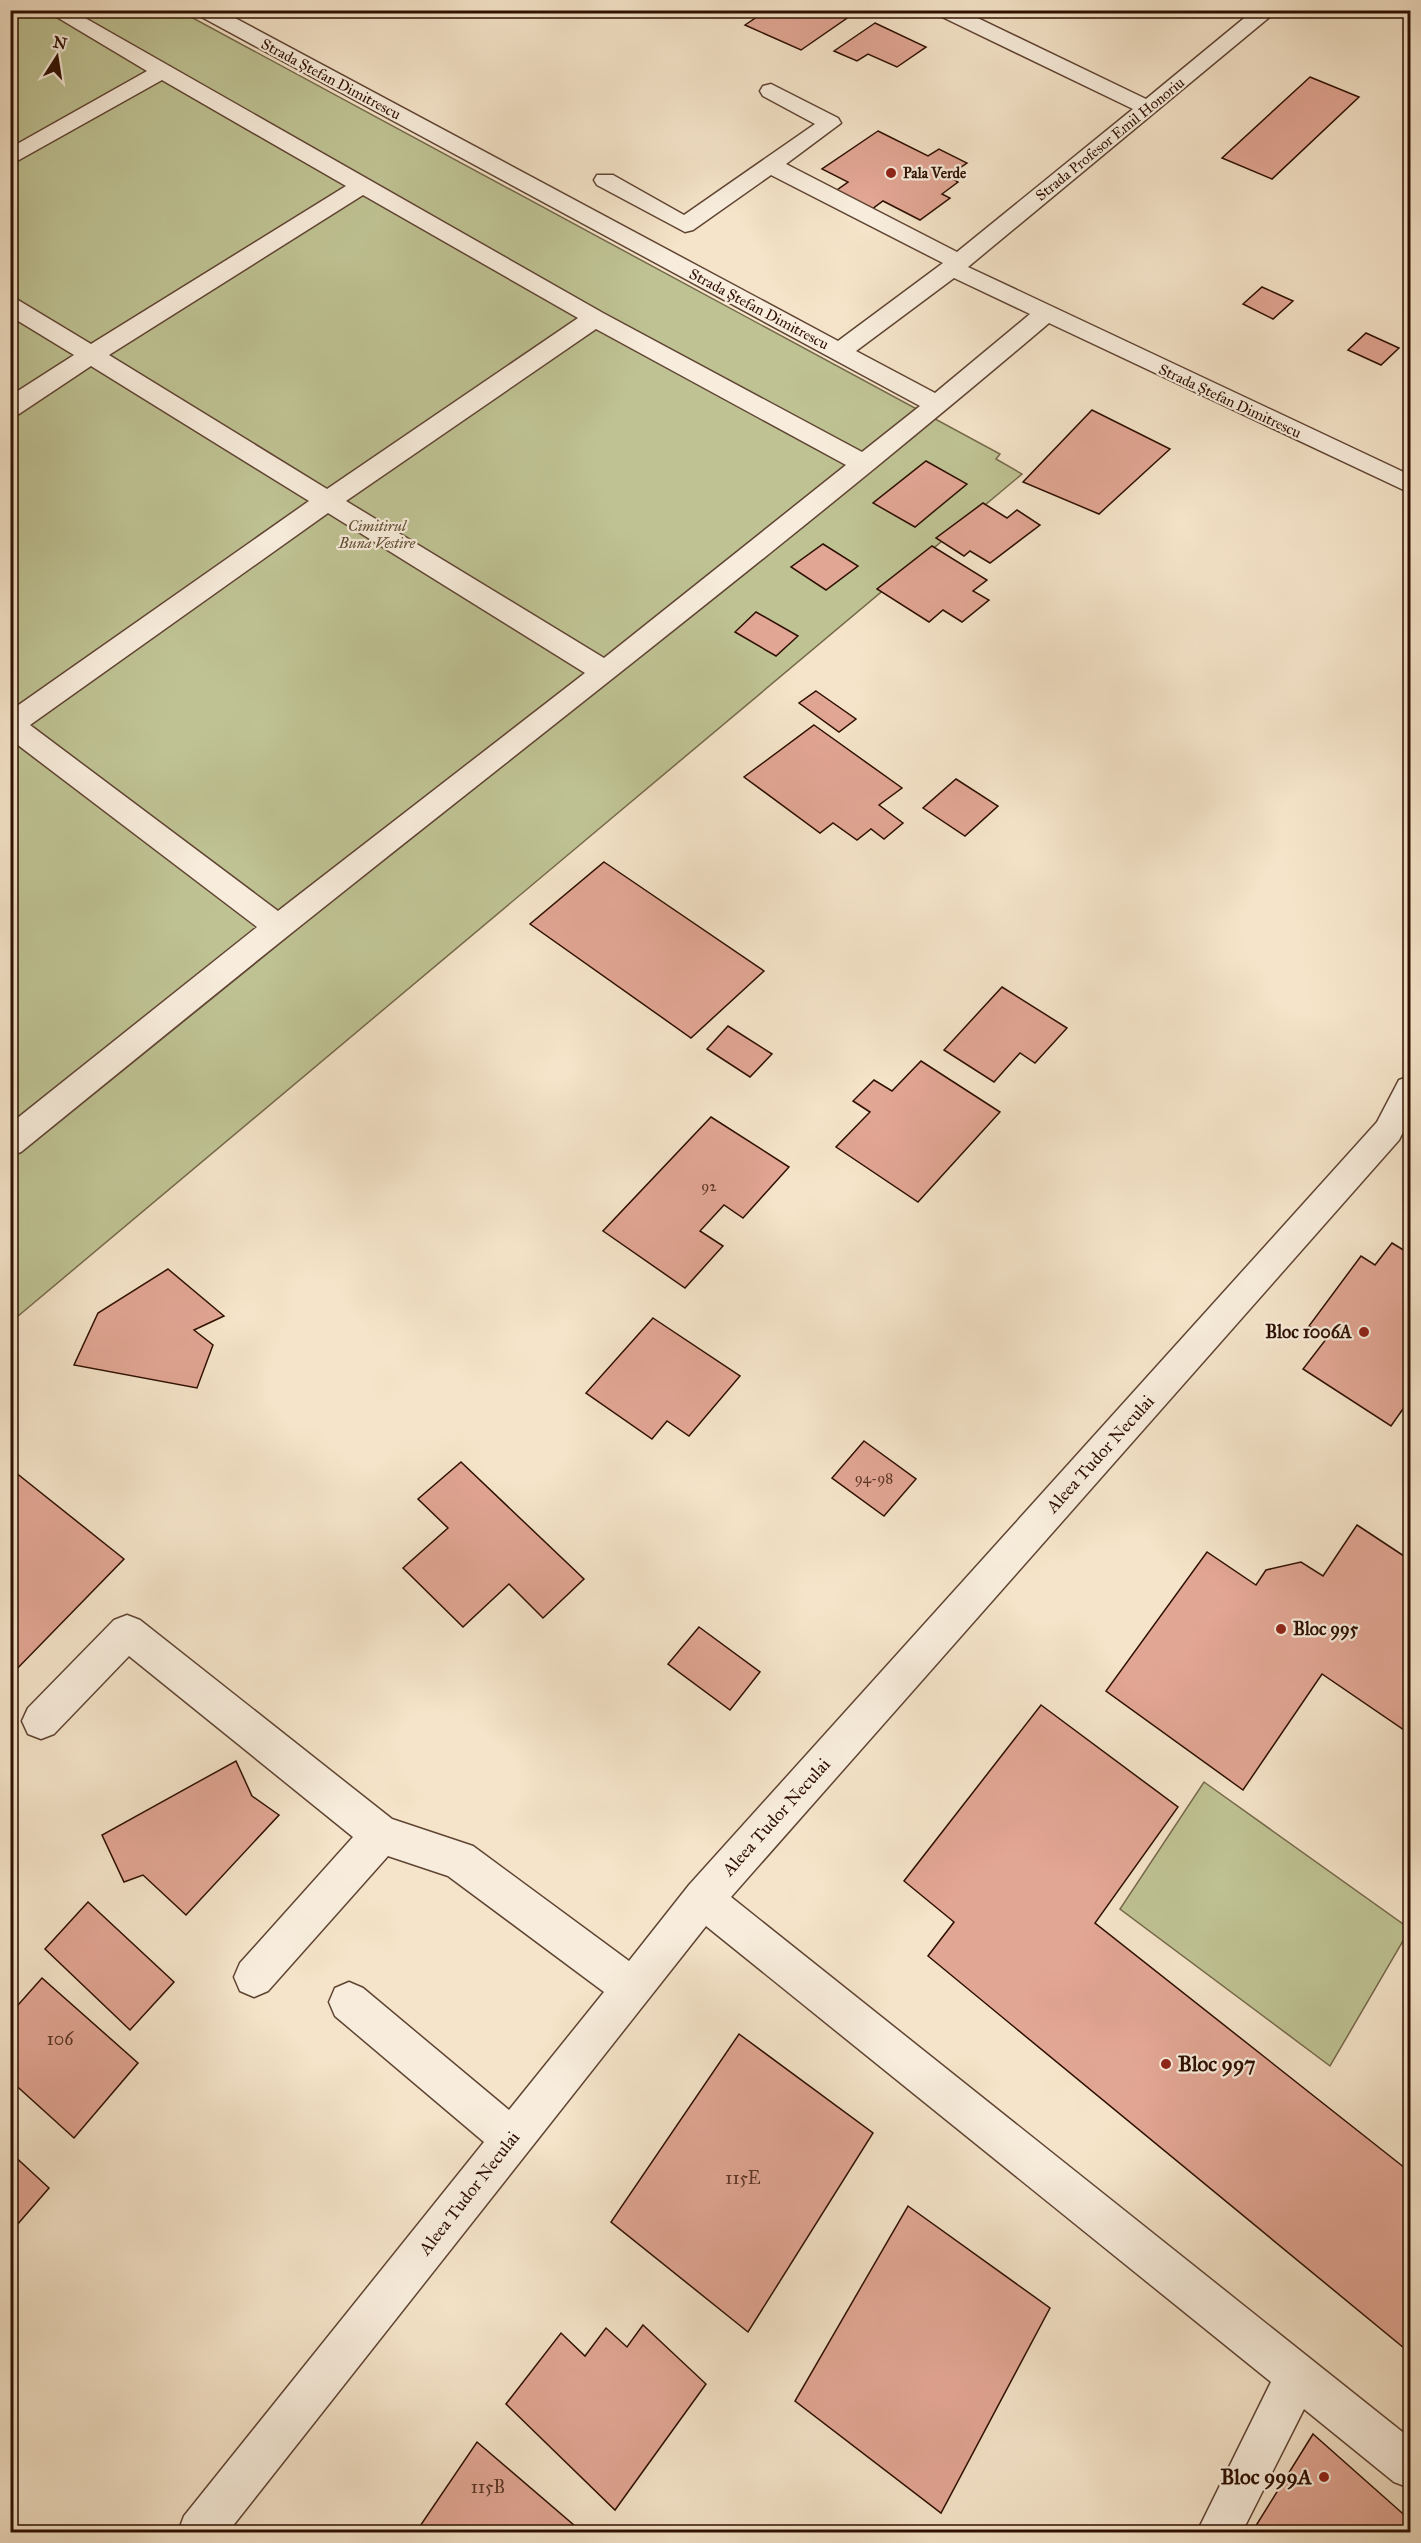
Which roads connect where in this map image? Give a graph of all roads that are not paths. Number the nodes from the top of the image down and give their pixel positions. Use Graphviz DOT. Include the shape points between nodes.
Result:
graph roads {
  1 [pos="55,10"];
  2 [pos="203,10"];
  3 [pos="943,10"];
  4 [pos="1268,10"];
  5 [pos="163,71"];
  6 [pos="771,91"];
  7 [pos="1148,108"];
  8 [pos="10,158"];
  9 [pos="772,166"];
  10 [pos="605,180"];
  11 [pos="363,185"];
  12 [pos="955,265"];
  13 [pos="10,305"];
  14 [pos="1045,314"];
  15 [pos="595,318"];
  16 [pos="839,352"];
  17 [pos="91,355"];
  18 [pos="937,405"];
  19 [pos="10,408"];
  20 [pos="864,464"];
  21 [pos="1410,485"];
  22 [pos="326,502"];
  23 [pos="605,672"];
  24 [pos="11,724"];
  25 [pos="278,927"];
  26 [pos="1410,1089"];
  27 [pos="1399,1128"];
  28 [pos="10,1143"];
  29 [pos="41,1721"];
  30 [pos="381,1835"];
  31 [pos="703,1899"];
  32 [pos="254,1977"];
  33 [pos="632,1988"];
  34 [pos="349,2002"];
  35 [pos="512,2139"];
  36 [pos="1297,2376"];
  37 [pos="1410,2466"];
  38 [pos="200,2532"];
  39 [pos="1219,2532"];
  1 -- 5 [label="street"];
  2 -- 16 [label="street, Strada Ștefan Dimitrescu"];
  3 -- 7 [label="street"];
  4 -- 7 [label="street, Strada Profesor Emil Honoriu"];
  5 -- 8 [label="street"];
  5 -- 11 [label="street"];
  6 -- 9 [label="street" via="830,123"];
  7 -- 12 [label="street, Strada Profesor Emil Honoriu"];
  9 -- 10 [label="street" via="685,225"];
  9 -- 12 [label="street"];
  11 -- 15 [label="street"];
  11 -- 17 [label="street"];
  12 -- 14 [label="street, Strada Ștefan Dimitrescu"];
  12 -- 16 [label="street, Strada Ștefan Dimitrescu"];
  13 -- 17 [label="street"];
  14 -- 18 [label="street"];
  14 -- 21 [label="street, Strada Ștefan Dimitrescu"];
  15 -- 20 [label="street"];
  15 -- 22 [label="street"];
  16 -- 18 [label="street"];
  17 -- 19 [label="street"];
  17 -- 22 [label="street"];
  18 -- 20 [label="street"];
  20 -- 23 [label="street"];
  22 -- 23 [label="street"];
  22 -- 24 [label="street"];
  23 -- 25 [label="street"];
  24 -- 25 [label="street"];
  25 -- 28 [label="street"];
  26 -- 27 [label="street, Aleea Tudor Neculai"];
  27 -- 31 [label="street, Aleea Tudor Neculai"];
  29 -- 30 [label="street" via="127,1632"];
  30 -- 32 [label="street"];
  30 -- 33 [label="street" via="459,1860"];
  31 -- 33 [label="street, Aleea Tudor Neculai"];
  31 -- 36 [label="street"];
  33 -- 35 [label="street, Aleea Tudor Neculai"];
  34 -- 35 [label="street"];
  35 -- 38 [label="street, Aleea Tudor Neculai"];
  36 -- 37 [label="street"];
  36 -- 39 [label="street"];
}
